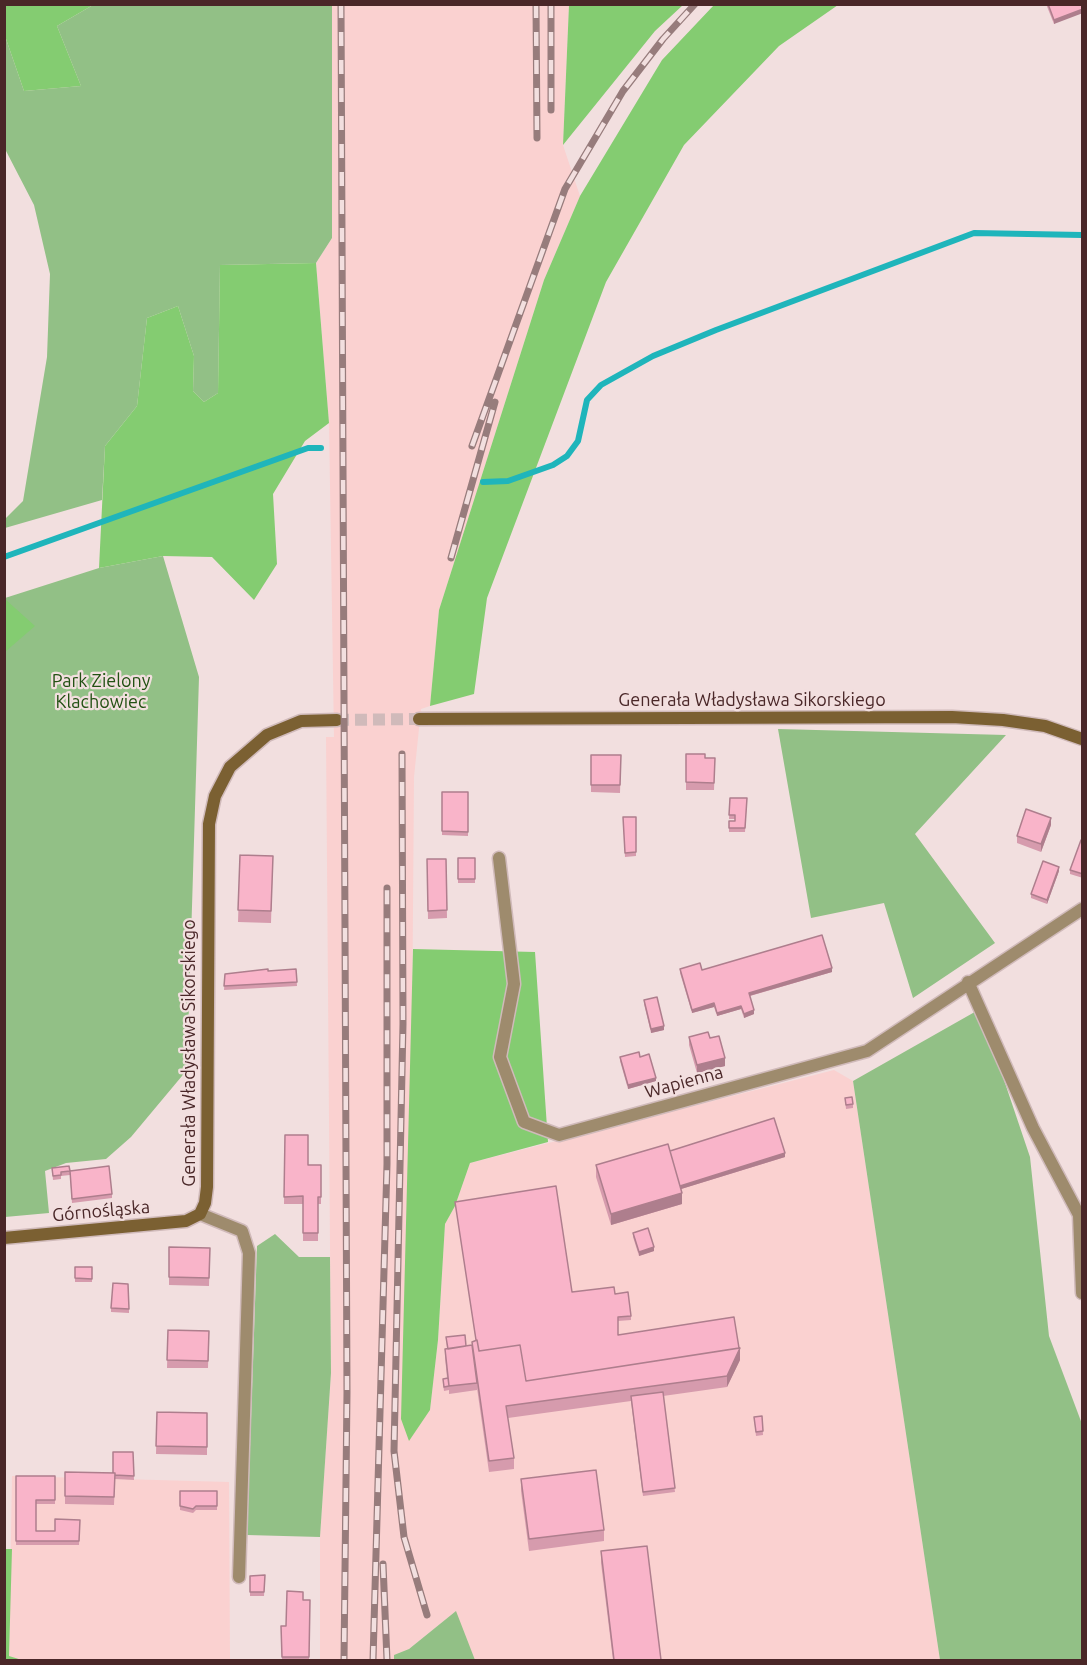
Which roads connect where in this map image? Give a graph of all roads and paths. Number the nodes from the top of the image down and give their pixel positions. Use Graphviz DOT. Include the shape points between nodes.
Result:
graph roads {
  1 [pos="419,719"];
  2 [pos="337,720"];
  3 [pos="1083,739"];
  4 [pos="499,858"];
  5 [pos="1083,909"];
  6 [pos="968,982"];
  7 [pos="200,1214"];
  8 [pos="1081,1215"];
  9 [pos="4,1238"];
  10 [pos="1083,1293"];
  11 [pos="239,1577"];
  1 -- 3 [label="street, Generała Władysława Sikorskiego" via="952,717 1045,726"];
  2 -- 7 [label="street, Generała Władysława Sikorskiego" via="301,721 267,735 230,767 215,796 208,824 207,1187"];
  4 -- 6 [label="street, Wapienna" via="514,984 500,1058 524,1122 558,1135 867,1051"];
  5 -- 6 [label="street, Wapienna"];
  6 -- 8 [label="street" via="1033,1128"];
  7 -- 9 [label="street, Górnośląska" via="186,1221"];
  7 -- 11 [label="street" via="242,1231 249,1253"];
  8 -- 10 [label="street"];
}
